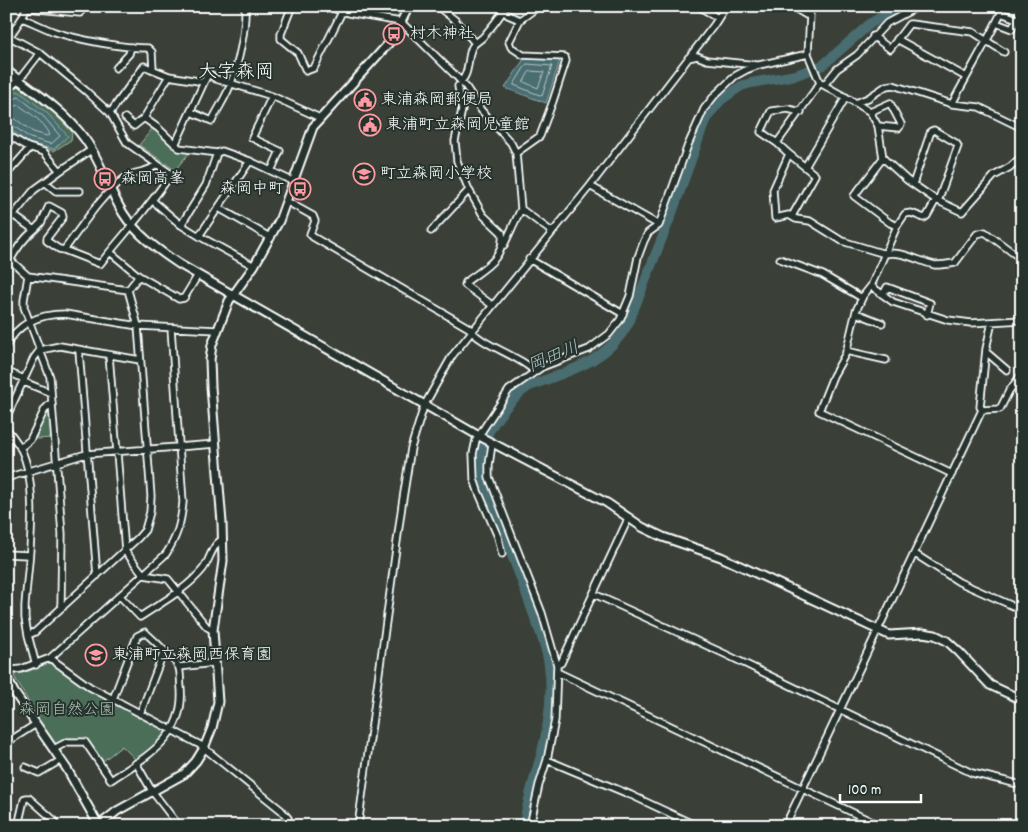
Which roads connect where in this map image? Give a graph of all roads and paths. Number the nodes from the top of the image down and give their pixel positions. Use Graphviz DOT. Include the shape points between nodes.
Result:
graph roads {
  1 [pos="84,6"];
  2 [pos="244,6"];
  3 [pos="292,6"];
  4 [pos="326,6"];
  5 [pos="409,6"];
  6 [pos="437,6"];
  7 [pos="539,6"];
  8 [pos="698,6"];
  9 [pos="726,6"];
  10 [pos="791,6"];
  11 [pos="919,6"];
  12 [pos="27,7"];
  13 [pos="342,8"];
  14 [pos="501,8"];
  15 [pos="911,8"];
  16 [pos="22,18"];
  17 [pos="718,18"];
  18 [pos="520,20"];
  19 [pos="401,22"];
  20 [pos="996,23"];
  21 [pos="872,36"];
  22 [pos="897,39"];
  23 [pos="8,40"];
  24 [pos="988,41"];
  25 [pos="475,43"];
  26 [pos="130,47"];
  27 [pos="1004,52"];
  28 [pos="40,53"];
  29 [pos="808,54"];
  30 [pos="688,58"];
  31 [pos="760,65"];
  32 [pos="116,68"];
  33 [pos="153,69"];
  34 [pos="6,70"];
  35 [pos="169,76"];
  36 [pos="966,77"];
  37 [pos="19,80"];
  38 [pos="204,82"];
  39 [pos="821,82"];
  40 [pos="231,83"];
  41 [pos="459,84"];
  42 [pos="6,90"];
  43 [pos="272,96"];
  44 [pos="846,97"];
  45 [pos="856,103"];
  46 [pos="952,104"];
  47 [pos="191,112"];
  48 [pos="801,112"];
  49 [pos="870,112"];
  50 [pos="110,114"];
  51 [pos="125,118"];
  52 [pos="144,118"];
  53 [pos="320,118"];
  54 [pos="878,126"];
  55 [pos="1022,128"];
  56 [pos="6,134"];
  57 [pos="778,143"];
  58 [pos="175,145"];
  59 [pos="30,148"];
  60 [pos="91,150"];
  61 [pos="217,153"];
  62 [pos="516,153"];
  63 [pos="789,154"];
  64 [pos="1022,156"];
  65 [pos="883,158"];
  66 [pos="250,161"];
  67 [pos="157,164"];
  68 [pos="805,167"];
  69 [pos="60,171"];
  70 [pos="271,171"];
  71 [pos="6,175"];
  72 [pos="292,181"];
  73 [pos="45,182"];
  74 [pos="913,184"];
  75 [pos="590,186"];
  76 [pos="110,189"];
  77 [pos="469,190"];
  78 [pos="80,191"];
  79 [pos="153,201"];
  80 [pos="286,201"];
  81 [pos="937,201"];
  82 [pos="219,208"];
  83 [pos="521,209"];
  84 [pos="14,215"];
  85 [pos="6,216"];
  86 [pos="792,216"];
  87 [pos="131,225"];
  88 [pos="181,225"];
  89 [pos="659,225"];
  90 [pos="897,226"];
  91 [pos="34,230"];
  92 [pos="431,231"];
  93 [pos="552,232"];
  94 [pos="200,236"];
  95 [pos="271,238"];
  96 [pos="503,247"];
  97 [pos="1022,248"];
  98 [pos="64,250"];
  99 [pos="110,252"];
  100 [pos="886,254"];
  101 [pos="8,258"];
  102 [pos="529,259"];
  103 [pos="780,259"];
  104 [pos="254,266"];
  105 [pos="6,271"];
  106 [pos="198,275"];
  107 [pos="28,276"];
  108 [pos="138,276"];
  109 [pos="870,286"];
  110 [pos="128,290"];
  111 [pos="232,295"];
  112 [pos="883,295"];
  113 [pos="862,298"];
  114 [pos="492,305"];
  115 [pos="856,313"];
  116 [pos="623,314"];
  117 [pos="927,315"];
  118 [pos="1022,320"];
  119 [pos="29,321"];
  120 [pos="882,322"];
  121 [pos="992,322"];
  122 [pos="138,326"];
  123 [pos="171,328"];
  124 [pos="217,330"];
  125 [pos="472,332"];
  126 [pos="8,337"];
  127 [pos="6,346"];
  128 [pos="40,350"];
  129 [pos="79,351"];
  130 [pos="846,351"];
  131 [pos="986,352"];
  132 [pos="109,355"];
  133 [pos="140,360"];
  134 [pos="886,360"];
  135 [pos="1007,370"];
  136 [pos="6,371"];
  137 [pos="536,372"];
  138 [pos="1022,374"];
  139 [pos="24,381"];
  140 [pos="51,394"];
  141 [pos="52,402"];
  142 [pos="424,406"];
  143 [pos="982,409"];
  144 [pos="6,418"];
  145 [pos="6,428"];
  146 [pos="479,436"];
  147 [pos="216,444"];
  148 [pos="492,444"];
  149 [pos="179,446"];
  150 [pos="20,448"];
  151 [pos="147,449"];
  152 [pos="116,452"];
  153 [pos="86,454"];
  154 [pos="56,463"];
  155 [pos="28,472"];
  156 [pos="952,474"];
  157 [pos="6,478"];
  158 [pos="629,517"];
  159 [pos="222,540"];
  160 [pos="125,551"];
  161 [pos="6,554"];
  162 [pos="502,554"];
  163 [pos="915,554"];
  164 [pos="28,555"];
  165 [pos="144,575"];
  166 [pos="97,576"];
  167 [pos="178,591"];
  168 [pos="594,594"];
  169 [pos="120,596"];
  170 [pos="63,607"];
  171 [pos="1022,610"];
  172 [pos="213,630"];
  173 [pos="878,632"];
  174 [pos="28,635"];
  175 [pos="164,651"];
  176 [pos="50,658"];
  177 [pos="214,663"];
  178 [pos="36,665"];
  179 [pos="179,667"];
  180 [pos="557,669"];
  181 [pos="6,671"];
  182 [pos="6,676"];
  183 [pos="112,699"];
  184 [pos="1022,700"];
  185 [pos="840,711"];
  186 [pos="140,714"];
  187 [pos="36,724"];
  188 [pos="171,730"];
  189 [pos="6,743"];
  190 [pos="204,747"];
  191 [pos="54,749"];
  192 [pos="61,760"];
  193 [pos="547,760"];
  194 [pos="136,763"];
  195 [pos="25,767"];
  196 [pos="1022,785"];
  197 [pos="803,790"];
  198 [pos="152,791"];
  199 [pos="18,826"];
  200 [pos="54,826"];
  201 [pos="99,826"];
  202 [pos="178,826"];
  203 [pos="281,826"];
  204 [pos="358,826"];
  205 [pos="530,826"];
  206 [pos="697,826"];
  207 [pos="785,826"];
  208 [pos="881,826"];
  1 -- 12 [label="street" via="80,13"];
  2 -- 40 [label="street" via="242,35"];
  3 -- 13 [label="street" via="281,39 298,53 306,71 314,68"];
  4 -- 13 [label="street"];
  5 -- 19 [label="street"];
  6 -- 25 [label="street"];
  7 -- 18 [label="street"];
  8 -- 17 [label="street"];
  9 -- 17 [label="street"];
  10 -- 29 [label="street" via="810,15"];
  11 -- 15 [label="street"];
  12 -- 16 [label="street"];
  13 -- 19 [label="street" via="348,13"];
  14 -- 18 [label="street"];
  14 -- 25 [label="street" via="482,38"];
  15 -- 21 [label="street" via="887,22"];
  16 -- 23 [label="street"];
  16 -- 26 [label="street" via="55,32"];
  17 -- 30 [label="street"];
  18 -- 62 [label="street" via="509,42 510,47 523,55 565,56 566,61 540,136"];
  19 -- 41 [label="street"];
  19 -- 53 [label="street" via="388,44"];
  20 -- 24 [label="street"];
  21 -- 22 [label="street" via="890,49"];
  21 -- 39 [label="street" via="857,55"];
  22 -- 24 [label="street" via="909,24 973,32"];
  22 -- 36 [label="street"];
  23 -- 28 [label="street"];
  24 -- 27 [label="street"];
  24 -- 36 [label="street"];
  25 -- 41 [label="street"];
  26 -- 32 [label="street" via="129,54"];
  26 -- 33 [label="street" via="148,48 152,52"];
  28 -- 37 [label="street"];
  28 -- 50 [label="street"];
  29 -- 31 [label="street"];
  29 -- 39 [label="street"];
  30 -- 31 [label="street" via="697,56 707,60"];
  30 -- 75 [label="street"];
  31 -- 89 [label="street" via="735,76 704,109"];
  33 -- 35 [label="street"];
  33 -- 50 [label="street" via="144,66"];
  34 -- 37 [label="street"];
  35 -- 38 [label="street"];
  35 -- 52 [label="street"];
  36 -- 46 [label="street"];
  37 -- 42 [label="street"];
  37 -- 60 [label="street" via="64,116"];
  38 -- 40 [label="street" via="209,74"];
  38 -- 47 [label="street"];
  39 -- 44 [label="street"];
  39 -- 48 [label="street"];
  40 -- 43 [label="street"];
  40 -- 47 [label="street" via="212,121"];
  41 -- 62 [label="street"];
  41 -- 77 [label="street" via="462,110 455,148"];
  43 -- 53 [label="street"];
  43 -- 70 [label="street" via="252,138 280,151"];
  44 -- 45 [label="street"];
  44 -- 68 [label="street"];
  45 -- 46 [label="street" via="893,85"];
  45 -- 49 [label="street"];
  46 -- 55 [label="street" via="979,108"];
  47 -- 58 [label="street"];
  48 -- 57 [label="street"];
  48 -- 57 [label="street" via="788,109 771,111 762,132"];
  49 -- 54 [label="street"];
  49 -- 54 [label="street" via="890,103 901,124 899,128"];
  50 -- 67 [label="street" via="127,143"];
  51 -- 52 [label="street" via="134,126"];
  52 -- 58 [label="street"];
  53 -- 72 [label="street" via="313,127"];
  54 -- 65 [label="street"];
  56 -- 59 [label="street"];
  57 -- 63 [label="street"];
  58 -- 61 [label="street"];
  59 -- 69 [label="street" via="44,152"];
  59 -- 71 [label="street"];
  60 -- 69 [label="street"];
  60 -- 76 [label="street"];
  61 -- 66 [label="street" via="222,151"];
  61 -- 88 [label="street" via="206,186"];
  62 -- 83 [label="street"];
  63 -- 68 [label="street"];
  63 -- 86 [label="street" via="773,190 775,218"];
  64 -- 81 [label="street" via="994,176 962,212"];
  65 -- 74 [label="street"];
  65 -- 90 [label="street" via="854,196"];
  66 -- 70 [label="street"];
  66 -- 82 [label="street"];
  67 -- 76 [label="street" via="150,170 127,176"];
  67 -- 79 [label="street" via="171,174"];
  68 -- 86 [label="street" via="815,175"];
  69 -- 73 [label="street"];
  70 -- 72 [label="street"];
  72 -- 80 [label="street"];
  73 -- 78 [label="street" via="56,191"];
  73 -- 84 [label="street" via="34,190"];
  74 -- 81 [label="street"];
  74 -- 81 [label="street" via="931,131 956,143 958,146"];
  75 -- 89 [label="street"];
  75 -- 93 [label="street"];
  76 -- 87 [label="street"];
  76 -- 98 [label="street"];
  77 -- 92 [label="street"];
  77 -- 96 [label="street" via="487,220 502,233"];
  79 -- 87 [label="street"];
  79 -- 88 [label="street"];
  80 -- 95 [label="street"];
  80 -- 125 [label="street" via="313,216 310,234 313,238"];
  81 -- 90 [label="street" via="924,218 911,212 905,214"];
  82 -- 94 [label="street"];
  82 -- 95 [label="street"];
  83 -- 93 [label="street"];
  83 -- 96 [label="street"];
  84 -- 85 [label="street"];
  84 -- 91 [label="street"];
  86 -- 100 [label="street" via="810,221 842,241"];
  87 -- 99 [label="street"];
  87 -- 106 [label="street" via="161,252"];
  88 -- 94 [label="street"];
  89 -- 116 [label="street" via="648,233 644,241"];
  90 -- 100 [label="street"];
  91 -- 98 [label="street" via="50,206 62,213 63,217 47,241"];
  91 -- 101 [label="street"];
  93 -- 102 [label="street"];
  94 -- 104 [label="street"];
  95 -- 104 [label="street"];
  96 -- 114 [label="street" via="495,259 465,284"];
  97 -- 100 [label="street" via="1016,255 981,232 955,263 935,264"];
  98 -- 99 [label="street" via="100,264"];
  99 -- 108 [label="street"];
  100 -- 109 [label="street"];
  101 -- 105 [label="street"];
  101 -- 107 [label="street"];
  102 -- 114 [label="street"];
  102 -- 116 [label="street"];
  103 -- 113 [label="street" via="822,276"];
  104 -- 111 [label="street"];
  106 -- 108 [label="street" via="184,298 179,299"];
  106 -- 111 [label="street"];
  107 -- 110 [label="street"];
  107 -- 119 [label="street" via="24,300"];
  108 -- 110 [label="street"];
  109 -- 112 [label="street"];
  109 -- 113 [label="street"];
  110 -- 122 [label="street"];
  111 -- 124 [label="street"];
  111 -- 142 [label="street"];
  112 -- 117 [label="street"];
  112 -- 117 [label="street" via="887,287 930,302"];
  113 -- 115 [label="street"];
  114 -- 125 [label="street"];
  115 -- 120 [label="street"];
  115 -- 130 [label="street"];
  116 -- 137 [label="street" via="597,344"];
  117 -- 121 [label="street" via="971,323"];
  118 -- 121 [label="street"];
  119 -- 122 [label="street" via="64,314"];
  119 -- 126 [label="street"];
  119 -- 128 [label="street"];
  121 -- 131 [label="street"];
  122 -- 123 [label="street"];
  122 -- 133 [label="street"];
  123 -- 124 [label="street"];
  123 -- 149 [label="street"];
  124 -- 147 [label="street" via="210,360"];
  125 -- 137 [label="street"];
  125 -- 142 [label="street" via="446,364"];
  126 -- 127 [label="street"];
  128 -- 129 [label="street" via="60,346"];
  128 -- 139 [label="street"];
  128 -- 140 [label="street" via="50,377"];
  129 -- 132 [label="street"];
  129 -- 153 [label="street"];
  130 -- 134 [label="street"];
  130 -- 156 [label="street" via="819,411"];
  131 -- 135 [label="street"];
  131 -- 143 [label="street"];
  132 -- 133 [label="street"];
  132 -- 152 [label="street"];
  133 -- 151 [label="street"];
  136 -- 139 [label="street"];
  137 -- 146 [label="street" via="509,390"];
  138 -- 156 [label="street" via="1000,409 982,410"];
  139 -- 140 [label="street"];
  139 -- 144 [label="street"];
  140 -- 141 [label="street"];
  141 -- 150 [label="street" via="45,409 30,440"];
  141 -- 154 [label="street"];
  142 -- 146 [label="street"];
  142 -- 204 [label="street" via="411,448 402,505"];
  145 -- 150 [label="street"];
  146 -- 148 [label="street"];
  146 -- 162 [label="street" via="474,445 474,479"];
  147 -- 149 [label="street"];
  147 -- 159 [label="street"];
  148 -- 158 [label="street"];
  148 -- 180 [label="street" via="489,477 542,613"];
  149 -- 151 [label="street"];
  149 -- 165 [label="street" via="183,502 180,527 166,554"];
  150 -- 155 [label="street"];
  151 -- 152 [label="street"];
  151 -- 160 [label="street" via="150,512 145,530"];
  152 -- 153 [label="street"];
  152 -- 160 [label="street"];
  153 -- 154 [label="street"];
  153 -- 166 [label="street"];
  154 -- 155 [label="street"];
  154 -- 170 [label="street" via="62,534"];
  155 -- 157 [label="street"];
  155 -- 164 [label="street" via="32,499"];
  156 -- 163 [label="street"];
  158 -- 168 [label="street"];
  158 -- 173 [label="street" via="663,537 721,557"];
  159 -- 167 [label="street" via="215,545 202,569"];
  159 -- 172 [label="street" via="223,561"];
  160 -- 165 [label="street"];
  160 -- 166 [label="street"];
  161 -- 164 [label="street"];
  163 -- 171 [label="street" via="959,582"];
  163 -- 173 [label="street"];
  164 -- 174 [label="street" via="25,618"];
  165 -- 167 [label="street" via="168,579"];
  165 -- 169 [label="street"];
  166 -- 170 [label="street"];
  167 -- 169 [label="street" via="140,617"];
  167 -- 172 [label="street" via="206,627"];
  168 -- 180 [label="street"];
  168 -- 185 [label="street"];
  169 -- 176 [label="street"];
  170 -- 174 [label="street"];
  172 -- 177 [label="street"];
  173 -- 184 [label="street" via="935,635 947,641 990,685"];
  173 -- 185 [label="street"];
  174 -- 178 [label="street"];
  175 -- 179 [label="street"];
  175 -- 183 [label="street" via="145,632 137,636"];
  175 -- 186 [label="street"];
  176 -- 178 [label="street"];
  176 -- 183 [label="street"];
  177 -- 179 [label="street"];
  177 -- 190 [label="street" via="218,702"];
  178 -- 181 [label="street"];
  179 -- 188 [label="street" via="182,701"];
  180 -- 193 [label="street" via="555,720"];
  180 -- 197 [label="street"];
  182 -- 187 [label="street"];
  183 -- 186 [label="street"];
  185 -- 196 [label="street" via="972,773"];
  185 -- 197 [label="street"];
  186 -- 188 [label="street"];
  187 -- 189 [label="street"];
  187 -- 191 [label="street"];
  188 -- 190 [label="street"];
  188 -- 194 [label="street" via="156,749"];
  190 -- 198 [label="street" via="184,774"];
  190 -- 203 [label="street" via="281,810 288,818"];
  191 -- 192 [label="street"];
  191 -- 194 [label="street" via="67,742 85,742 111,780"];
  192 -- 195 [label="street" via="39,773"];
  192 -- 201 [label="street"];
  193 -- 205 [label="street"];
  193 -- 206 [label="street"];
  194 -- 198 [label="street"];
  197 -- 207 [label="street"];
  197 -- 208 [label="street"];
  198 -- 201 [label="street"];
  198 -- 202 [label="street"];
  199 -- 200 [label="street" via="26,798 55,821"];
}
